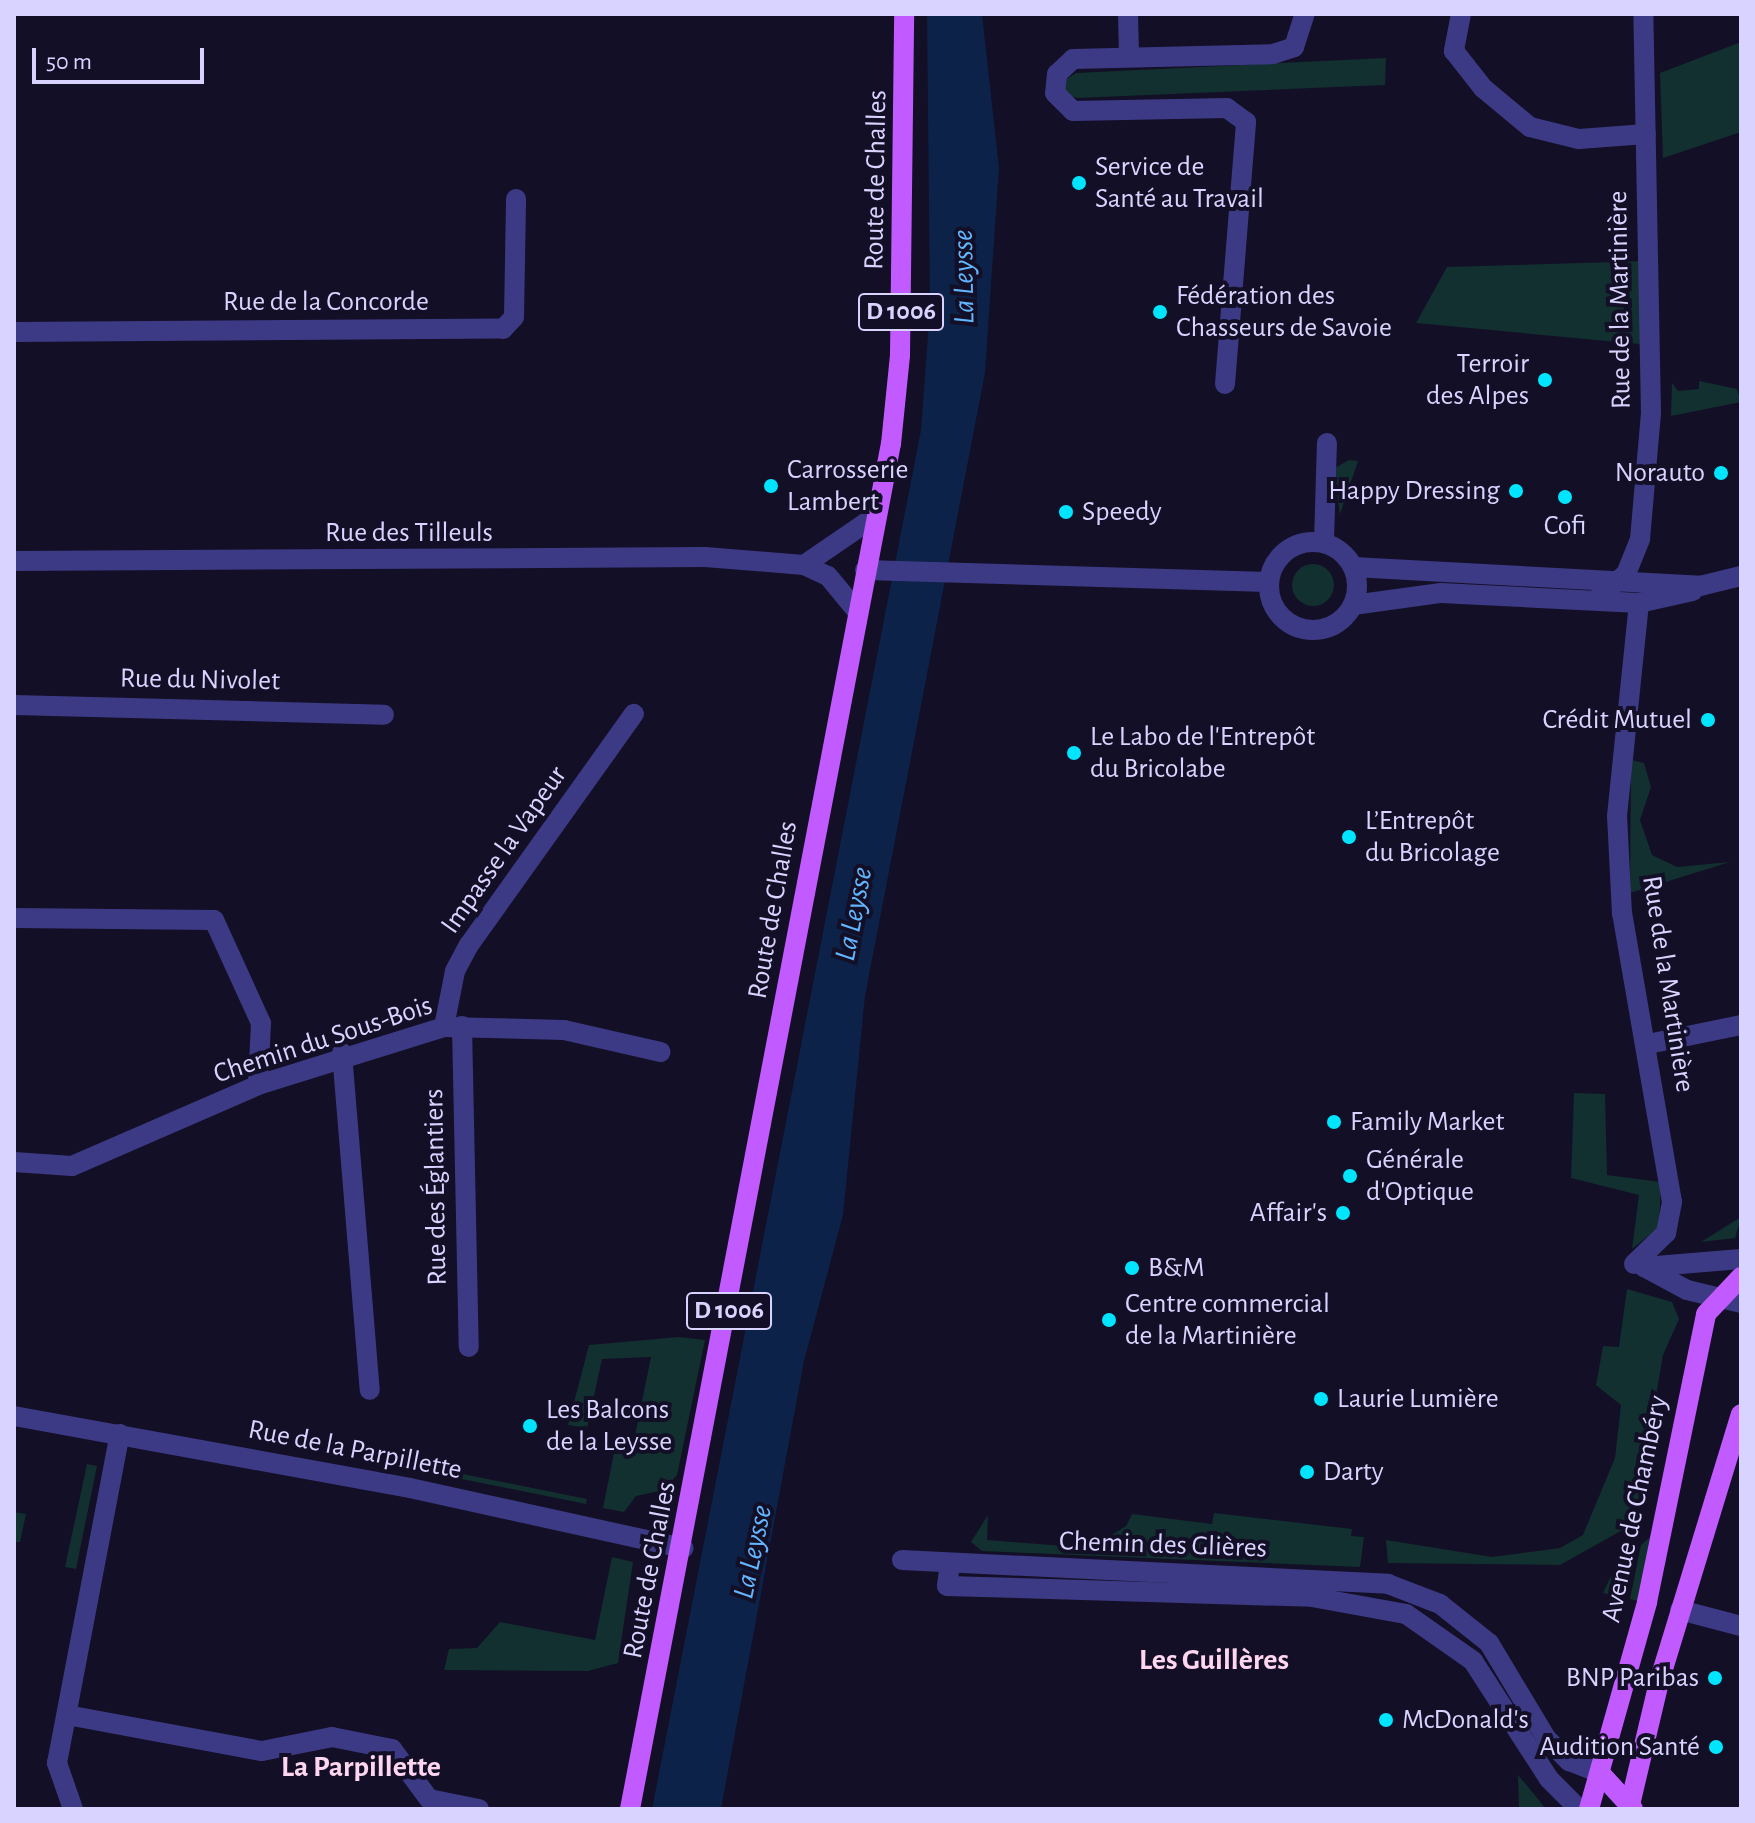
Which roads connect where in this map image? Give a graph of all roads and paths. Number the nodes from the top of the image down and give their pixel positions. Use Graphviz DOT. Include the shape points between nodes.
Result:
graph roads {
  1 [pos="904,14"];
  2 [pos="1128,14"];
  3 [pos="1305,14"];
  4 [pos="1461,14"];
  5 [pos="1643,14"];
  6 [pos="1129,56"];
  7 [pos="1646,134"];
  8 [pos="516,199"];
  9 [pos="14,332"];
  10 [pos="1225,384"];
  11 [pos="1327,443"];
  12 [pos="1323,501"];
  13 [pos="877,515"];
  14 [pos="1324,542"];
  15 [pos="1294,545"];
  16 [pos="14,561"];
  17 [pos="804,565"];
  18 [pos="1353,567"];
  19 [pos="865,570"];
  20 [pos="1741,576"];
  21 [pos="1621,580"];
  22 [pos="1268,582"];
  23 [pos="1700,586"];
  24 [pos="1598,598"];
  25 [pos="1639,603"];
  26 [pos="1353,605"];
  27 [pos="856,610"];
  28 [pos="14,705"];
  29 [pos="634,714"];
  30 [pos="384,715"];
  31 [pos="14,918"];
  32 [pos="1741,1025"];
  33 [pos="453,1026"];
  34 [pos="1648,1044"];
  35 [pos="661,1052"];
  36 [pos="342,1056"];
  37 [pos="258,1085"];
  38 [pos="14,1162"];
  39 [pos="1634,1264"];
  40 [pos="1738,1268"];
  41 [pos="1717,1298"];
  42 [pos="1741,1303"];
  43 [pos="469,1347"];
  44 [pos="370,1390"];
  45 [pos="1741,1414"];
  46 [pos="14,1416"];
  47 [pos="120,1434"];
  48 [pos="683,1548"];
  49 [pos="902,1560"];
  50 [pos="950,1564"];
  51 [pos="1373,1582"];
  52 [pos="1312,1597"];
  53 [pos="1680,1610"];
  54 [pos="1741,1626"];
  55 [pos="67,1715"];
  56 [pos="1607,1780"];
  57 [pos="1631,1808"];
  58 [pos="73,1809"];
  59 [pos="479,1809"];
  60 [pos="630,1809"];
  61 [pos="1579,1809"];
  62 [pos="1589,1809"];
  1 -- 13 [label="main road, Route de Challes / D 1006" via="900,355"];
  2 -- 6 [label="street"];
  3 -- 6 [label="street" via="1294,47 1273,54"];
  4 -- 7 [label="street" via="1454,51 1483,88 1530,127 1579,139"];
  5 -- 7 [label="street, Rue de la Martinière"];
  6 -- 10 [label="street" via="1073,59 1057,74 1055,93 1073,111 1227,108 1246,122"];
  7 -- 21 [label="street, Rue de la Martinière" via="1651,413 1640,539"];
  8 -- 9 [label="street, Rue de la Concorde" via="514,317 503,329"];
  11 -- 12 [label="street"];
  12 -- 14 [label="street"];
  12 -- 15 [label="street"];
  13 -- 17 [label="street"];
  13 -- 19 [label="main road, Route de Challes / D 1006"];
  14 -- 15 [label="street"];
  14 -- 18 [label="street"];
  15 -- 22 [label="street" via="1276,560"];
  16 -- 17 [label="street, Rue des Tilleuls" via="705,557"];
  17 -- 27 [label="street, Rue des Tilleuls" via="828,576"];
  18 -- 21 [label="street"];
  18 -- 26 [label="street"];
  19 -- 22 [label="street"];
  19 -- 27 [label="main road, Route de Challes / D 1006"];
  20 -- 23 [label="street"];
  21 -- 23 [label="street"];
  21 -- 24 [label="street"];
  22 -- 26 [label="street" via="1274,607 1305,630 1333,626"];
  23 -- 25 [label="street"];
  24 -- 25 [label="street"];
  24 -- 26 [label="street" via="1441,593"];
  25 -- 34 [label="street, Rue de la Martinière" via="1617,816 1622,914"];
  27 -- 48 [label="main road, Route de Challes / D 1006"];
  28 -- 30 [label="street, Rue du Nivolet"];
  29 -- 33 [label="street, Impasse la Vapeur" via="469,945 455,971"];
  31 -- 37 [label="street" via="214,920 261,1023"];
  32 -- 34 [label="street"];
  33 -- 35 [label="street, Chemin du Sous-Bois" via="564,1030"];
  33 -- 36 [label="street, Chemin du Sous-Bois"];
  33 -- 43 [label="street, Rue des Églantiers"];
  34 -- 39 [label="street, Rue de la Martinière" via="1672,1202 1666,1233"];
  36 -- 37 [label="street, Chemin du Sous-Bois"];
  36 -- 44 [label="street"];
  37 -- 38 [label="street, Chemin du Sous-Bois" via="72,1166"];
  40 -- 41 [label="main road, Avenue de Chambéry"];
  40 -- 41 [label="street" via="1644,1267"];
  41 -- 42 [label="street"];
  41 -- 56 [label="main road, Avenue de Chambéry" via="1704,1323"];
  45 -- 53 [label="main road"];
  46 -- 47 [label="street, Rue de la Parpillette"];
  47 -- 48 [label="street, Rue de la Parpillette"];
  47 -- 55 [label="street"];
  48 -- 60 [label="main road, Route de Challes / D 1006"];
  49 -- 50 [label="street, Chemin des Glières"];
  50 -- 51 [label="street, Chemin des Glières"];
  50 -- 52 [label="street, Chemin des Glières" via="947,1586"];
  51 -- 52 [label="street, Chemin des Glières"];
  51 -- 56 [label="street, Chemin des Glières" via="1458,1616 1489,1643 1546,1738 1569,1761"];
  52 -- 61 [label="street, Chemin des Glières" via="1375,1603 1443,1635 1490,1682 1549,1779"];
  53 -- 54 [label="street"];
  53 -- 57 [label="main road"];
  55 -- 58 [label="street" via="57,1763"];
  55 -- 59 [label="street" via="262,1751 332,1737 392,1749 429,1799"];
  56 -- 57 [label="main road"];
  56 -- 62 [label="main road, Avenue de Chambéry"];
}
